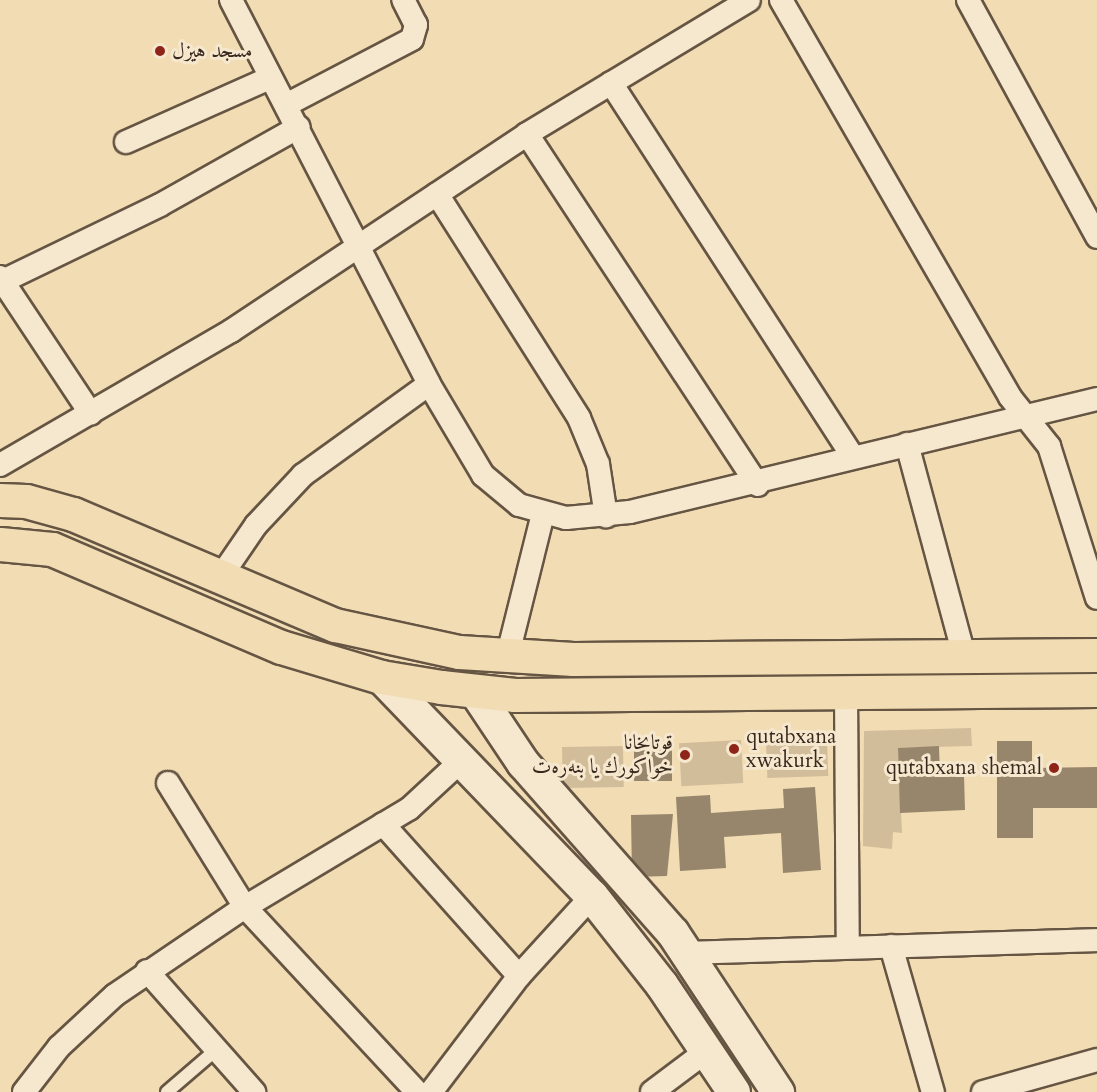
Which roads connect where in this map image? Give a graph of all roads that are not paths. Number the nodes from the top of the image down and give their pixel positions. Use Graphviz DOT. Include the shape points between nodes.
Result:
graph roads {
  1 [pos="231,0"];
  2 [pos="403,0"];
  3 [pos="749,0"];
  4 [pos="781,0"];
  5 [pos="968,0"];
  6 [pos="725,6"];
  7 [pos="270,78"];
  8 [pos="611,83"];
  9 [pos="286,105"];
  10 [pos="299,128"];
  11 [pos="527,134"];
  12 [pos="126,142"];
  13 [pos="437,194"];
  14 [pos="1097,237"];
  15 [pos="358,247"];
  16 [pos="1,279"];
  17 [pos="429,384"];
  18 [pos="1097,399"];
  19 [pos="91,414"];
  20 [pos="1025,416"];
  21 [pos="907,444"];
  22 [pos="852,456"];
  23 [pos="0,465"];
  24 [pos="758,485"];
  25 [pos="0,500"];
  26 [pos="543,514"];
  27 [pos="606,516"];
  28 [pos="0,543"];
  29 [pos="219,579"];
  30 [pos="1097,598"];
  31 [pos="964,655"];
  32 [pos="1097,655"];
  33 [pos="507,658"];
  34 [pos="381,677"];
  35 [pos="1097,690"];
  36 [pos="475,691"];
  37 [pos="846,692"];
  38 [pos="462,760"];
  39 [pos="168,783"];
  40 [pos="383,824"];
  41 [pos="592,896"];
  42 [pos="245,907"];
  43 [pos="1097,940"];
  44 [pos="891,946"];
  45 [pos="848,947"];
  46 [pos="688,953"];
  47 [pos="147,971"];
  48 [pos="519,976"];
  49 [pos="217,1049"];
  50 [pos="708,1050"];
  51 [pos="1096,1062"];
  52 [pos="24,1092"];
  53 [pos="167,1092"];
  54 [pos="255,1092"];
  55 [pos="417,1092"];
  56 [pos="431,1092"];
  57 [pos="652,1092"];
  58 [pos="734,1092"];
  59 [pos="778,1092"];
  60 [pos="933,1092"];
  61 [pos="983,1092"];
  1 -- 7 [label="street"];
  2 -- 9 [label="street" via="416,25 412,39"];
  3 -- 6 [label="street"];
  4 -- 20 [label="street"];
  5 -- 14 [label="street"];
  6 -- 8 [label="street"];
  7 -- 9 [label="street"];
  7 -- 12 [label="street"];
  8 -- 11 [label="street"];
  8 -- 22 [label="street"];
  9 -- 10 [label="street"];
  10 -- 15 [label="street"];
  10 -- 16 [label="street" via="160,205"];
  11 -- 13 [label="street"];
  11 -- 24 [label="street"];
  13 -- 15 [label="street"];
  13 -- 27 [label="street" via="579,418 597,464"];
  15 -- 17 [label="street"];
  15 -- 19 [label="street"];
  16 -- 19 [label="street"];
  17 -- 26 [label="street" via="483,476 519,505"];
  17 -- 29 [label="street" via="303,476 256,525"];
  18 -- 20 [label="street"];
  19 -- 23 [label="street"];
  20 -- 21 [label="street"];
  20 -- 30 [label="street" via="1049,446"];
  21 -- 22 [label="street"];
  21 -- 31 [label="street"];
  22 -- 24 [label="street"];
  24 -- 27 [label="street"];
  25 -- 29 [label="main road" via="51,506"];
  26 -- 27 [label="street"];
  26 -- 33 [label="street"];
  28 -- 34 [label="main road" via="52,549 249,636"];
  29 -- 33 [label="main road" via="370,636"];
  31 -- 32 [label="main road"];
  31 -- 33 [label="main road"];
  34 -- 36 [label="main road"];
  34 -- 38 [label="street"];
  35 -- 37 [label="main road"];
  36 -- 37 [label="main road" via="515,695"];
  36 -- 46 [label="street" via="523,763 643,894"];
  37 -- 45 [label="street"];
  38 -- 40 [label="street" via="423,798"];
  38 -- 41 [label="street"];
  39 -- 42 [label="street"];
  40 -- 42 [label="street"];
  40 -- 48 [label="street"];
  41 -- 48 [label="street"];
  41 -- 50 [label="street"];
  42 -- 47 [label="street"];
  42 -- 55 [label="street"];
  43 -- 44 [label="street"];
  44 -- 45 [label="street"];
  44 -- 60 [label="street"];
  45 -- 46 [label="street"];
  46 -- 59 [label="street"];
  47 -- 49 [label="street"];
  47 -- 52 [label="street" via="80,1026"];
  48 -- 56 [label="street"];
  49 -- 53 [label="lane"];
  49 -- 54 [label="street"];
  50 -- 57 [label="street"];
  50 -- 58 [label="street"];
  51 -- 61 [label="street"];
}
